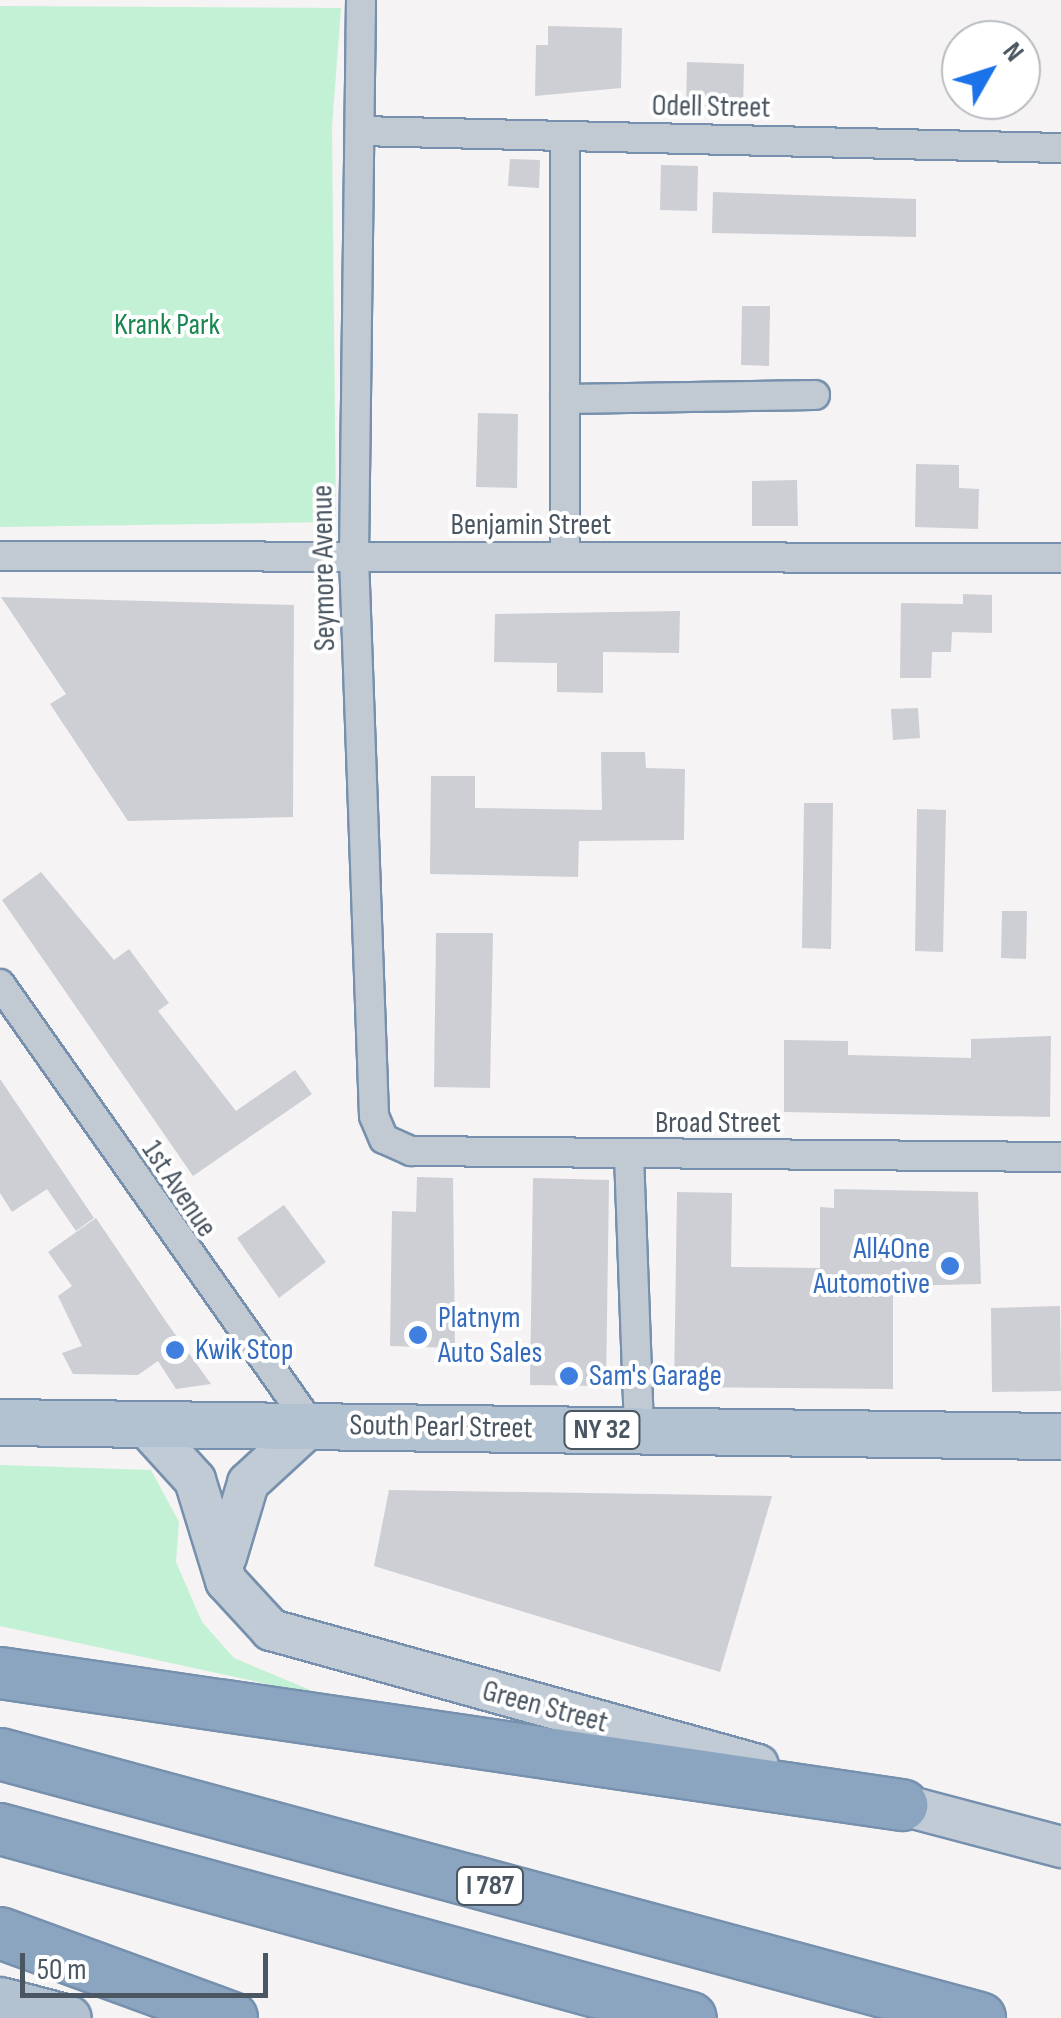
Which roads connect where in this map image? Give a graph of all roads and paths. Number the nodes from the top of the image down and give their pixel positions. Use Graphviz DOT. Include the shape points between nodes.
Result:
graph roads {
  1 [pos="361,0"];
  2 [pos="360,131"];
  3 [pos="565,136"];
  4 [pos="1061,148"];
  5 [pos="814,395"];
  6 [pos="565,399"];
  7 [pos="0,556"];
  8 [pos="354,557"];
  9 [pos="565,558"];
  10 [pos="1061,558"];
  11 [pos="0,984"];
  12 [pos="382,1132"];
  13 [pos="629,1155"];
  14 [pos="1061,1157"];
  15 [pos="0,1422"];
  16 [pos="144,1424"];
  17 [pos="311,1425"];
  18 [pos="639,1430"];
  19 [pos="1061,1436"];
  20 [pos="226,1581"];
  21 [pos="0,1673"];
  22 [pos="0,1754"];
  23 [pos="902,1805"];
  24 [pos="0,1829"];
  25 [pos="1061,1847"];
  26 [pos="0,1933"];
  27 [pos="0,2000"];
  28 [pos="68,2018"];
  29 [pos="232,2018"];
  30 [pos="692,2018"];
  31 [pos="980,2018"];
  1 -- 2 [label="street, Seymore Avenue"];
  2 -- 3 [label="street, Odell Street"];
  2 -- 8 [label="street, Seymore Avenue"];
  3 -- 4 [label="street, Odell Street"];
  3 -- 6 [label="street"];
  5 -- 6 [label="street"];
  6 -- 9 [label="street"];
  7 -- 8 [label="street, Benjamin Street"];
  8 -- 9 [label="street, Benjamin Street"];
  8 -- 12 [label="street, Seymore Avenue" via="374,1116"];
  9 -- 10 [label="street, Benjamin Street"];
  11 -- 17 [label="street, 1st Avenue"];
  12 -- 13 [label="street, Broad Street" via="411,1151"];
  13 -- 14 [label="street, Broad Street"];
  13 -- 18 [label="street"];
  15 -- 16 [label="main road, South Pearl Street / NY 32"];
  16 -- 17 [label="main road, South Pearl Street / NY 32"];
  16 -- 20 [label="main road, Green Street" via="195,1480"];
  17 -- 18 [label="main road, South Pearl Street / NY 32"];
  17 -- 20 [label="main road" via="248,1484 226,1545"];
  18 -- 19 [label="main road, South Pearl Street / NY 32"];
  20 -- 23 [label="main road, Green Street" via="253,1618 294,1640"];
  21 -- 23 [label="highway"];
  22 -- 31 [label="highway, I 787"];
  23 -- 25 [label="main road, Green Street"];
  24 -- 30 [label="highway, I 787"];
  26 -- 29 [label="highway"];
  27 -- 28 [label="main road"];
}
